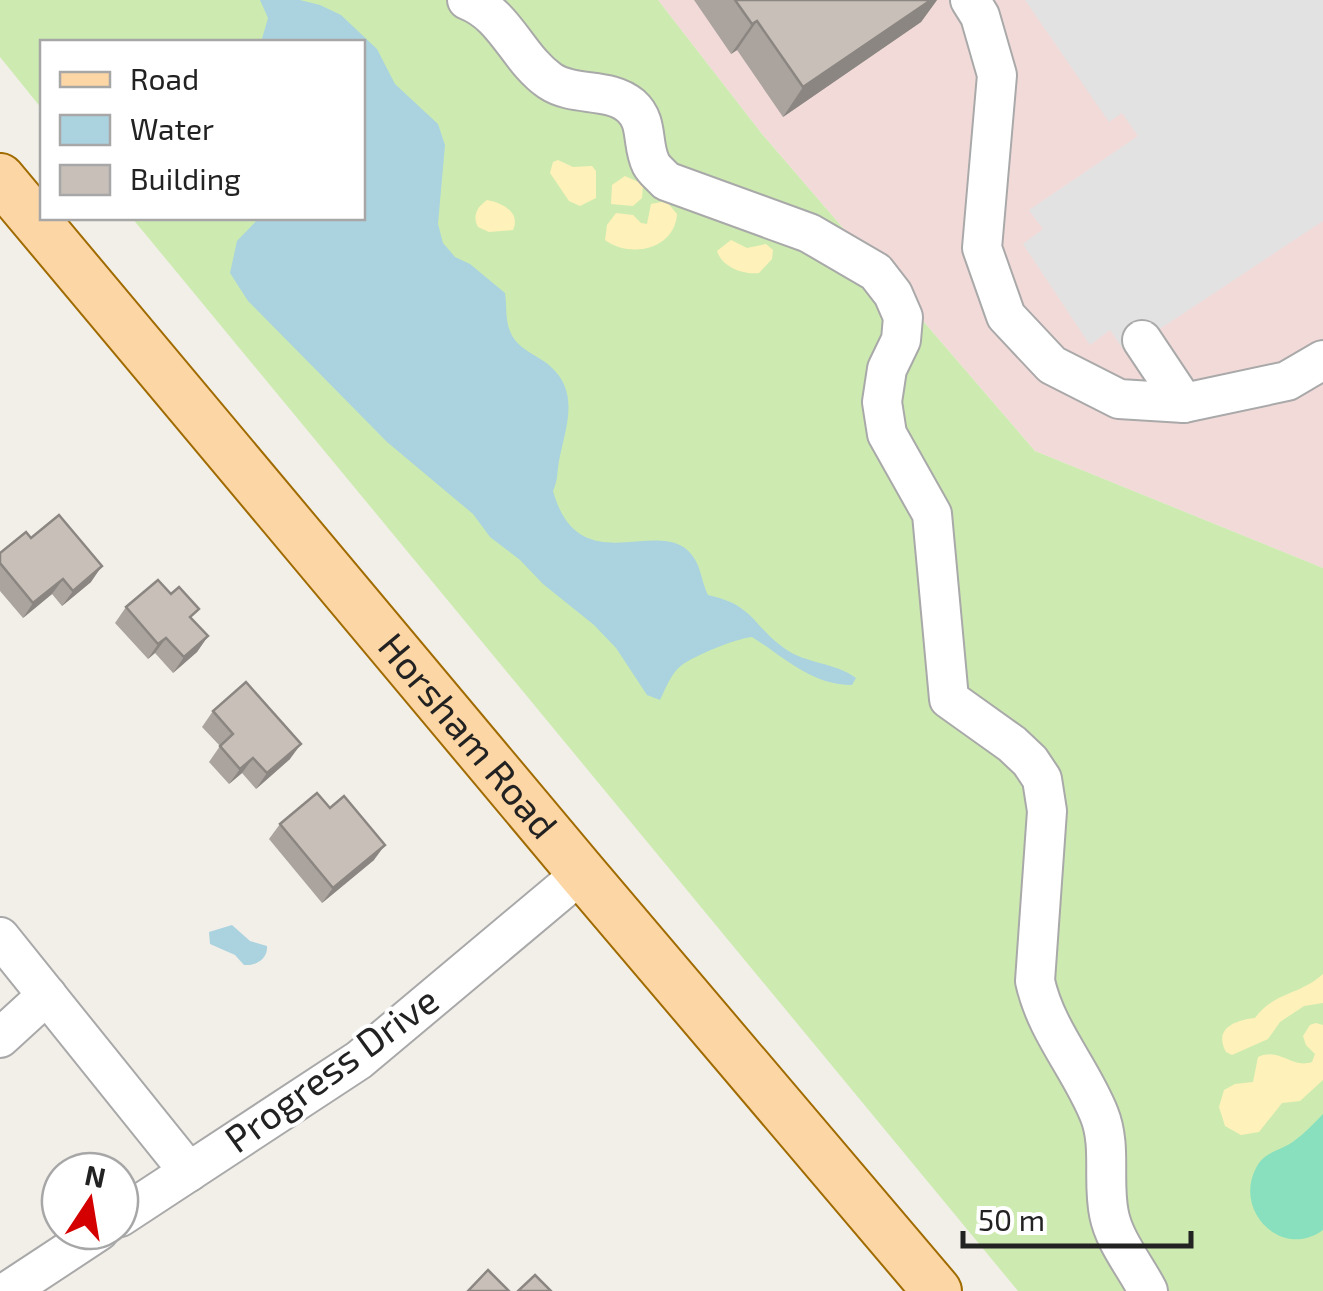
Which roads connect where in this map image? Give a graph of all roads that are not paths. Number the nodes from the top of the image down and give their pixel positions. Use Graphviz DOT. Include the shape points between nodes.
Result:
graph roads {
  1 [pos="468,0"];
  2 [pos="970,0"];
  3 [pos="0,178"];
  4 [pos="1142,340"];
  5 [pos="1323,360"];
  6 [pos="1184,403"];
  7 [pos="582,873"];
  8 [pos="0,937"];
  9 [pos="47,996"];
  10 [pos="0,1038"];
  11 [pos="189,1172"];
  12 [pos="140,1204"];
  13 [pos="69,1251"];
  14 [pos="8,1291"];
  15 [pos="937,1291"];
  16 [pos="1148,1291"];
  1 -- 16 [label="street" via="502,24 548,80 629,104 642,120 651,164 666,181 809,233 876,272 894,294 902,340 886,369 882,402 887,434 932,514 949,698 1012,744 1042,779 1047,811 1035,980 1047,1021 1098,1111 1107,1138 1110,1220"];
  2 -- 6 [label="street" via="997,75 982,248 1006,316 1052,366 1119,399"];
  3 -- 7 [label="main road, Horsham Road"];
  4 -- 6 [label="street"];
  5 -- 6 [label="street" via="1287,381"];
  7 -- 11 [label="street, Progress Drive" via="359,1060"];
  7 -- 15 [label="main road, Horsham Road"];
  8 -- 9 [label="street"];
  9 -- 10 [label="street"];
  9 -- 11 [label="street"];
  11 -- 12 [label="street, Progress Drive"];
  13 -- 14 [label="street"];
}
